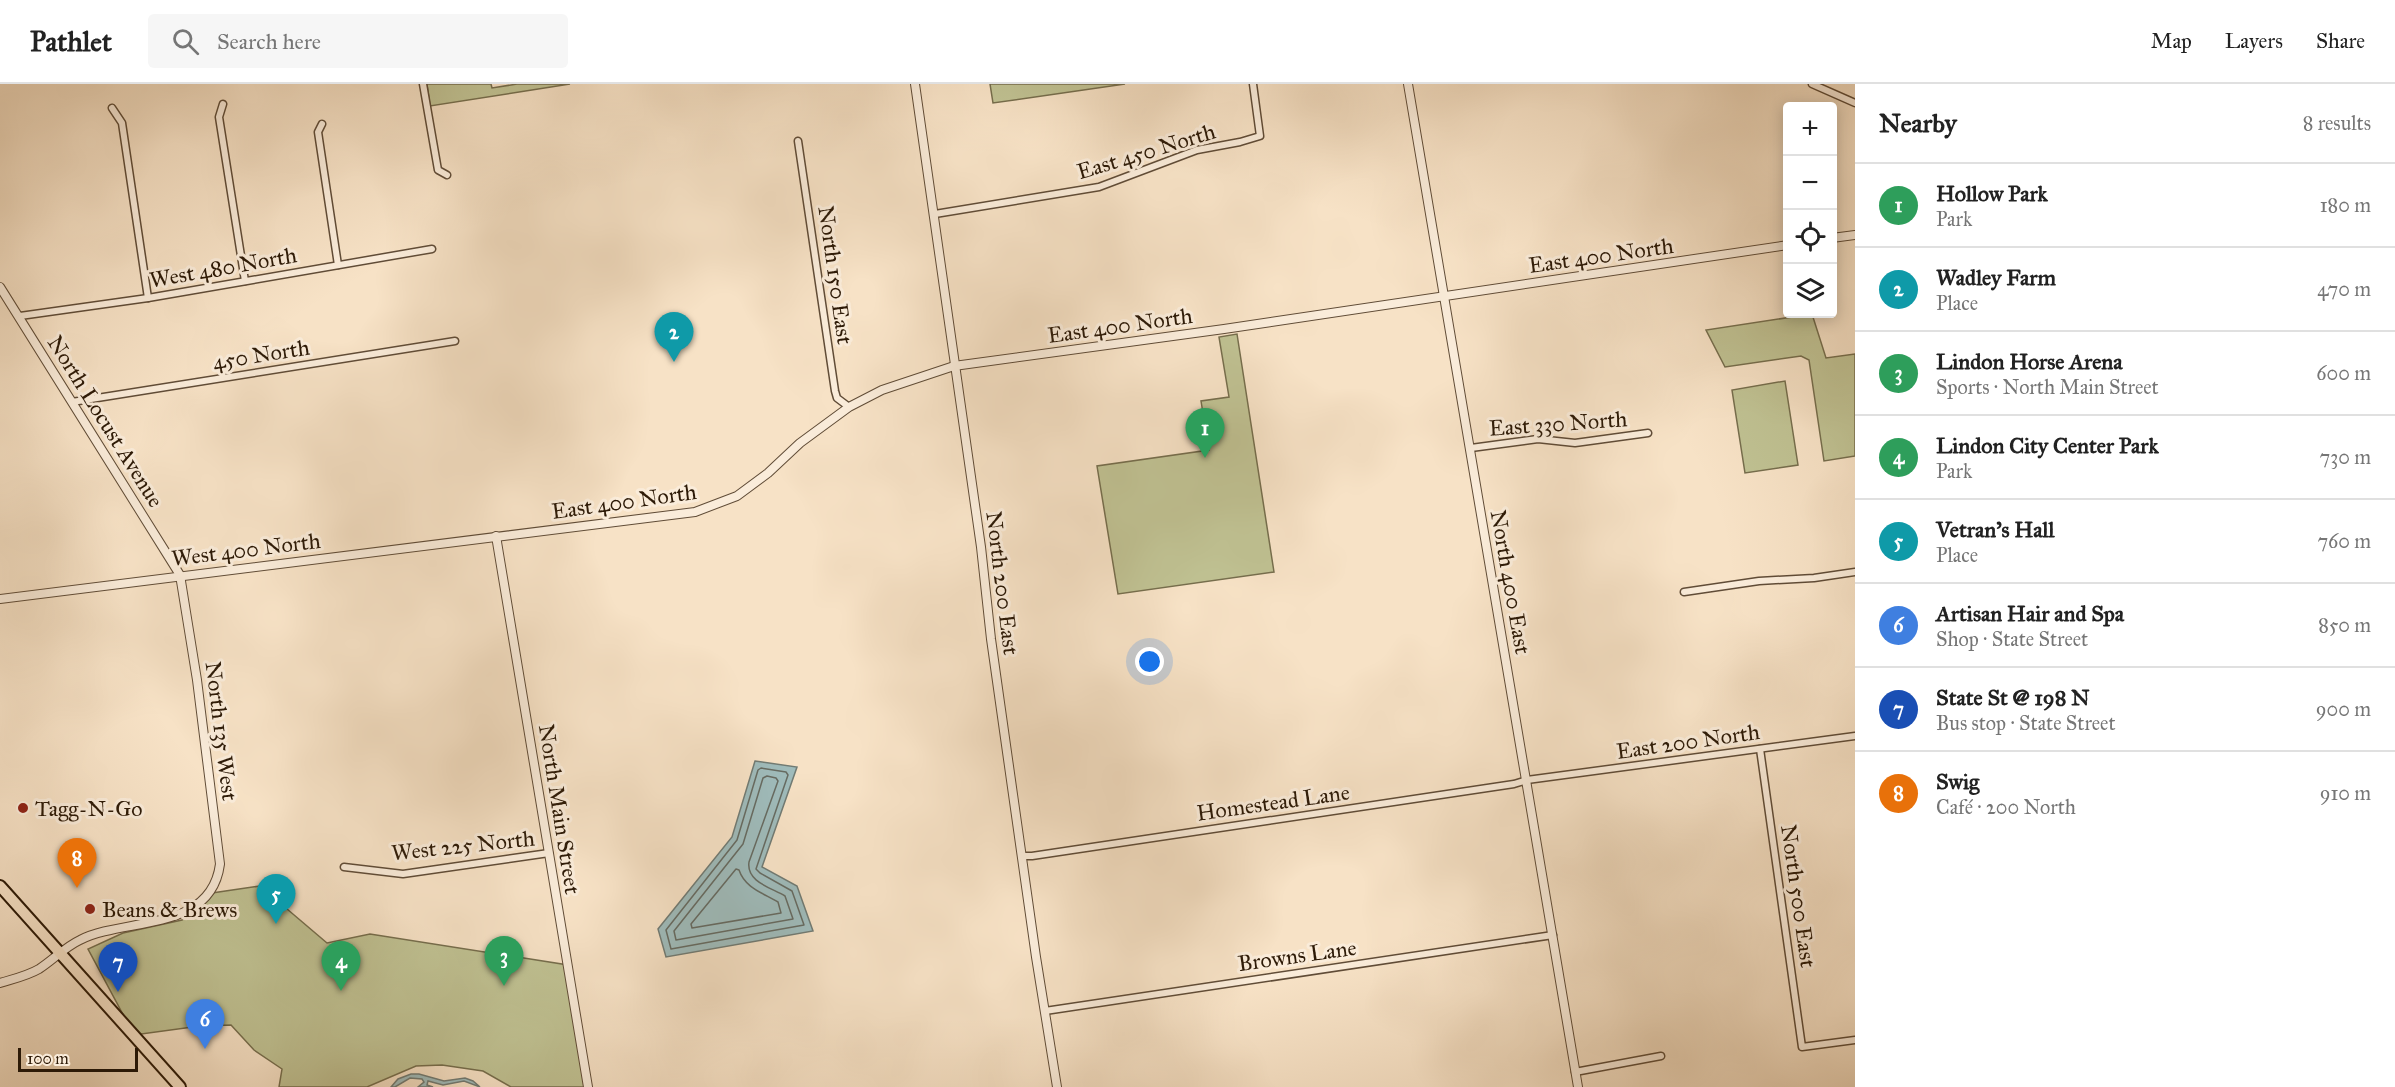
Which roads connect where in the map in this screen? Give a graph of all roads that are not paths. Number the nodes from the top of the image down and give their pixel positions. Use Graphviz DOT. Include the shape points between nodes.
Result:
graph roads {
  1 [pos="423,84"];
  2 [pos="915,84"];
  3 [pos="1253,84"];
  4 [pos="1408,84"];
  5 [pos="1812,84"];
  6 [pos="1855,103"];
  7 [pos="223,104"];
  8 [pos="112,108"];
  9 [pos="322,124"];
  10 [pos="798,141"];
  11 [pos="447,175"];
  12 [pos="934,214"];
  13 [pos="1855,235"];
  14 [pos="1837,237"];
  15 [pos="1783,246"];
  16 [pos="432,249"];
  17 [pos="338,265"];
  18 [pos="245,281"];
  19 [pos="0,286"];
  20 [pos="1443,297"];
  21 [pos="148,298"];
  22 [pos="20,316"];
  23 [pos="456,341"];
  24 [pos="954,366"];
  25 [pos="72,402"];
  26 [pos="849,408"];
  27 [pos="1648,433"];
  28 [pos="1470,448"];
  29 [pos="496,536"];
  30 [pos="1855,572"];
  31 [pos="180,575"];
  32 [pos="1684,592"];
  33 [pos="0,599"];
  34 [pos="1855,736"];
  35 [pos="1760,749"];
  36 [pos="1527,780"];
  37 [pos="549,853"];
  38 [pos="1023,856"];
  39 [pos="344,867"];
  40 [pos="0,886"];
  41 [pos="1553,935"];
  42 [pos="59,953"];
  43 [pos="0,982"];
  44 [pos="1046,1011"];
  45 [pos="1855,1040"];
  46 [pos="1661,1056"];
  47 [pos="1575,1072"];
  48 [pos="180,1087"];
  49 [pos="588,1087"];
  50 [pos="1057,1087"];
  51 [pos="1578,1087"];
  1 -- 11 [label="street" via="438,170"];
  2 -- 12 [label="street, North 200 East"];
  3 -- 12 [label="street, East 450 North" via="1260,135 1197,150 1099,187"];
  4 -- 20 [label="street, North 400 East"];
  5 -- 6 [label="street"];
  7 -- 18 [label="street" via="219,117"];
  8 -- 21 [label="street" via="122,123"];
  9 -- 17 [label="street" via="318,132"];
  10 -- 26 [label="street, North 150 East" via="835,391"];
  12 -- 24 [label="street, North 200 East"];
  13 -- 14 [label="street"];
  15 -- 20 [label="street, East 400 North"];
  16 -- 17 [label="street, West 480 North"];
  17 -- 18 [label="street, West 480 North"];
  18 -- 21 [label="street, West 480 North"];
  19 -- 22 [label="street, North Locust Avenue"];
  20 -- 24 [label="street, East 400 North"];
  20 -- 28 [label="street, North 400 East"];
  21 -- 22 [label="street, West 480 North"];
  22 -- 25 [label="street, North Locust Avenue"];
  23 -- 25 [label="street, 450 North"];
  24 -- 26 [label="street, East 400 North" via="882,390"];
  24 -- 38 [label="street, North 200 East"];
  25 -- 31 [label="street, North Locust Avenue"];
  26 -- 29 [label="street, East 400 North" via="737,496 695,512"];
  27 -- 28 [label="street, East 330 North" via="1575,443 1538,440"];
  28 -- 36 [label="street, North 400 East"];
  29 -- 31 [label="street, West 400 North"];
  29 -- 37 [label="street, North Main Street"];
  30 -- 32 [label="street"];
  31 -- 33 [label="street, West 400 North"];
  31 -- 42 [label="street, North 135 West" via="197,680 219,871 210,890 178,916 81,939"];
  34 -- 35 [label="street, East 200 North"];
  35 -- 36 [label="street, East 200 North"];
  35 -- 45 [label="street, North 500 East" via="1802,1047"];
  36 -- 38 [label="street, Homestead Lane"];
  36 -- 41 [label="street, North 400 East"];
  37 -- 39 [label="street, West 225 North" via="403,874"];
  37 -- 49 [label="street, North Main Street"];
  38 -- 44 [label="street, North 200 East"];
  40 -- 42 [label="main road"];
  41 -- 44 [label="street, Browns Lane"];
  41 -- 47 [label="street, North 400 East"];
  42 -- 43 [label="street" via="40,968"];
  42 -- 48 [label="main road"];
  44 -- 50 [label="street, North 200 East"];
  46 -- 47 [label="street"];
  47 -- 51 [label="street, North 400 East"];
}
